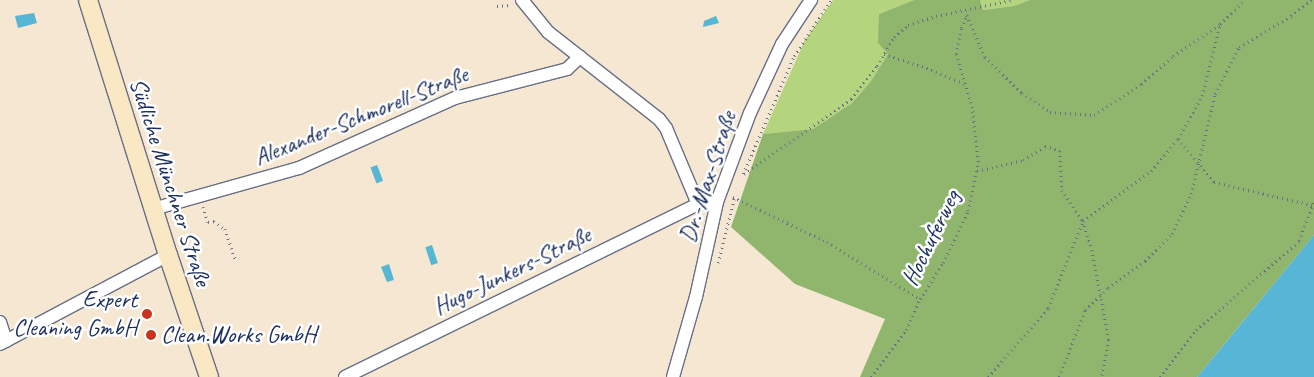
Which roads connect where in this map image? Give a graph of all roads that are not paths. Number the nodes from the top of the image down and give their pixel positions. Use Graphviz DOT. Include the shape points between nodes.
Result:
graph roads {
  1 [pos="88,0"];
  2 [pos="522,0"];
  3 [pos="810,0"];
  4 [pos="580,57"];
  5 [pos="717,202"];
  6 [pos="698,204"];
  7 [pos="153,208"];
  8 [pos="168,256"];
  9 [pos="0,322"];
  10 [pos="3,342"];
  11 [pos="209,377"];
  12 [pos="345,377"];
  13 [pos="673,377"];
  1 -- 7 [label="main road, Südliche Münchner Straße"];
  2 -- 4 [label="street" via="548,32"];
  3 -- 5 [label="street, Dr.-Max-Straße" via="782,44 750,114"];
  4 -- 6 [label="street" via="666,128"];
  4 -- 7 [label="street, Alexander-Schmorell-Straße" via="567,69 455,98 299,168"];
  5 -- 6 [label="street"];
  5 -- 13 [label="street, Dr.-Max-Straße" via="696,297"];
  6 -- 12 [label="street, Hugo-Junkers-Straße"];
  7 -- 8 [label="main road, Südliche Münchner Straße"];
  8 -- 10 [label="street"];
  8 -- 11 [label="main road, Südliche Münchner Straße"];
  9 -- 10 [label="street"];
}
